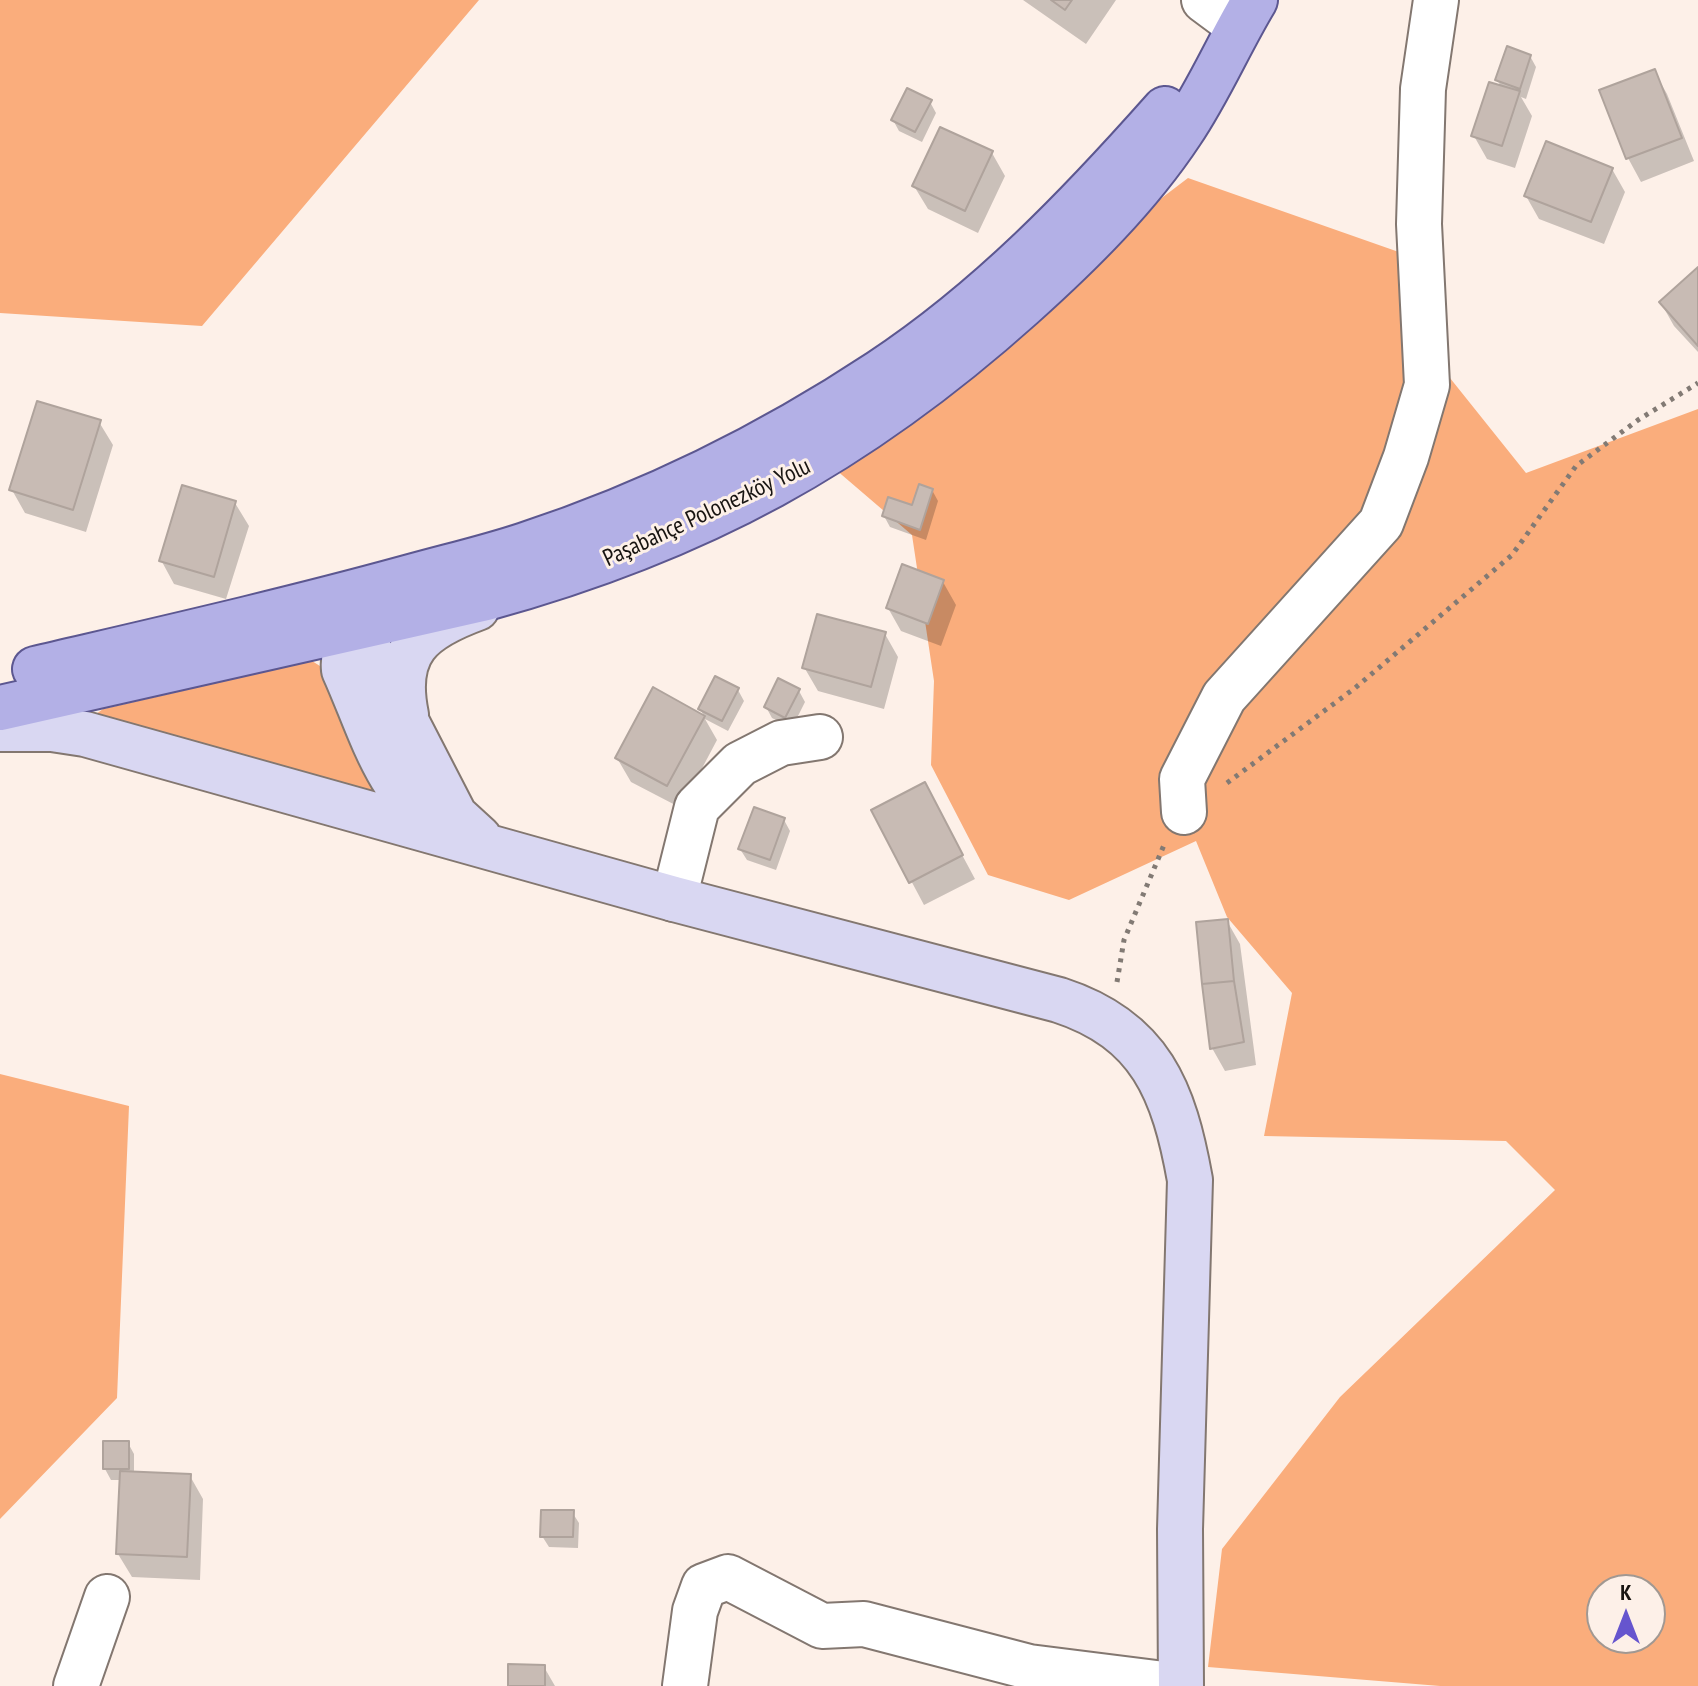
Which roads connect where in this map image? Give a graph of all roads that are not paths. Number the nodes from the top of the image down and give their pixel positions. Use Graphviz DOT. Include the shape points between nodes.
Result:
graph roads {
  1 [pos="1204,0"];
  2 [pos="1436,0"];
  3 [pos="1247,13"];
  4 [pos="417,575"];
  5 [pos="559,578"];
  6 [pos="311,604"];
  7 [pos="358,628"];
  8 [pos="0,679"];
  9 [pos="0,708"];
  10 [pos="0,729"];
  11 [pos="410,733"];
  12 [pos="820,737"];
  13 [pos="1184,812"];
  14 [pos="502,852"];
  15 [pos="674,899"];
  16 [pos="107,1597"];
  17 [pos="76,1686"];
  18 [pos="685,1686"];
  19 [pos="1180,1686"];
  1 -- 3 [label="street"];
  2 -- 13 [label="street" via="1423,89 1419,224 1427,385 1406,457 1381,523 1224,697 1182,779"];
  3 -- 4 [label="main road, Paşabahçe Polonezköy Yolu" via="1088,197 966,308 882,371 745,452 665,490 529,544"];
  3 -- 5 [label="main road, Paşabahçe Polonezköy Yolu" via="1182,132 1127,202 980,344 859,436 808,467 690,527"];
  4 -- 6 [label="main road, Paşabahçe Polonezköy Yolu"];
  4 -- 7 [label="main road" via="390,590"];
  5 -- 7 [label="main road, Paşabahçe Polonezköy Yolu"];
  5 -- 11 [label="main road" via="428,630 405,665 401,688"];
  6 -- 7 [label="main road" via="336,607"];
  6 -- 8 [label="main road, Paşabahçe Polonezköy Yolu"];
  7 -- 9 [label="main road, Paşabahçe Polonezköy Yolu"];
  7 -- 11 [label="main road"];
  7 -- 14 [label="main road" via="347,642 344,670 395,784 422,817"];
  10 -- 14 [label="main road" via="85,734"];
  11 -- 14 [label="main road" via="455,816"];
  12 -- 15 [label="street" via="781,743 740,764 697,807"];
  14 -- 15 [label="main road"];
  15 -- 19 [label="main road" via="1088,1010 1111,1023 1164,1083 1190,1180"];
  16 -- 17 [label="street"];
  18 -- 19 [label="street" via="695,1611 704,1586 728,1577 822,1626 864,1624 1029,1667"];
}
